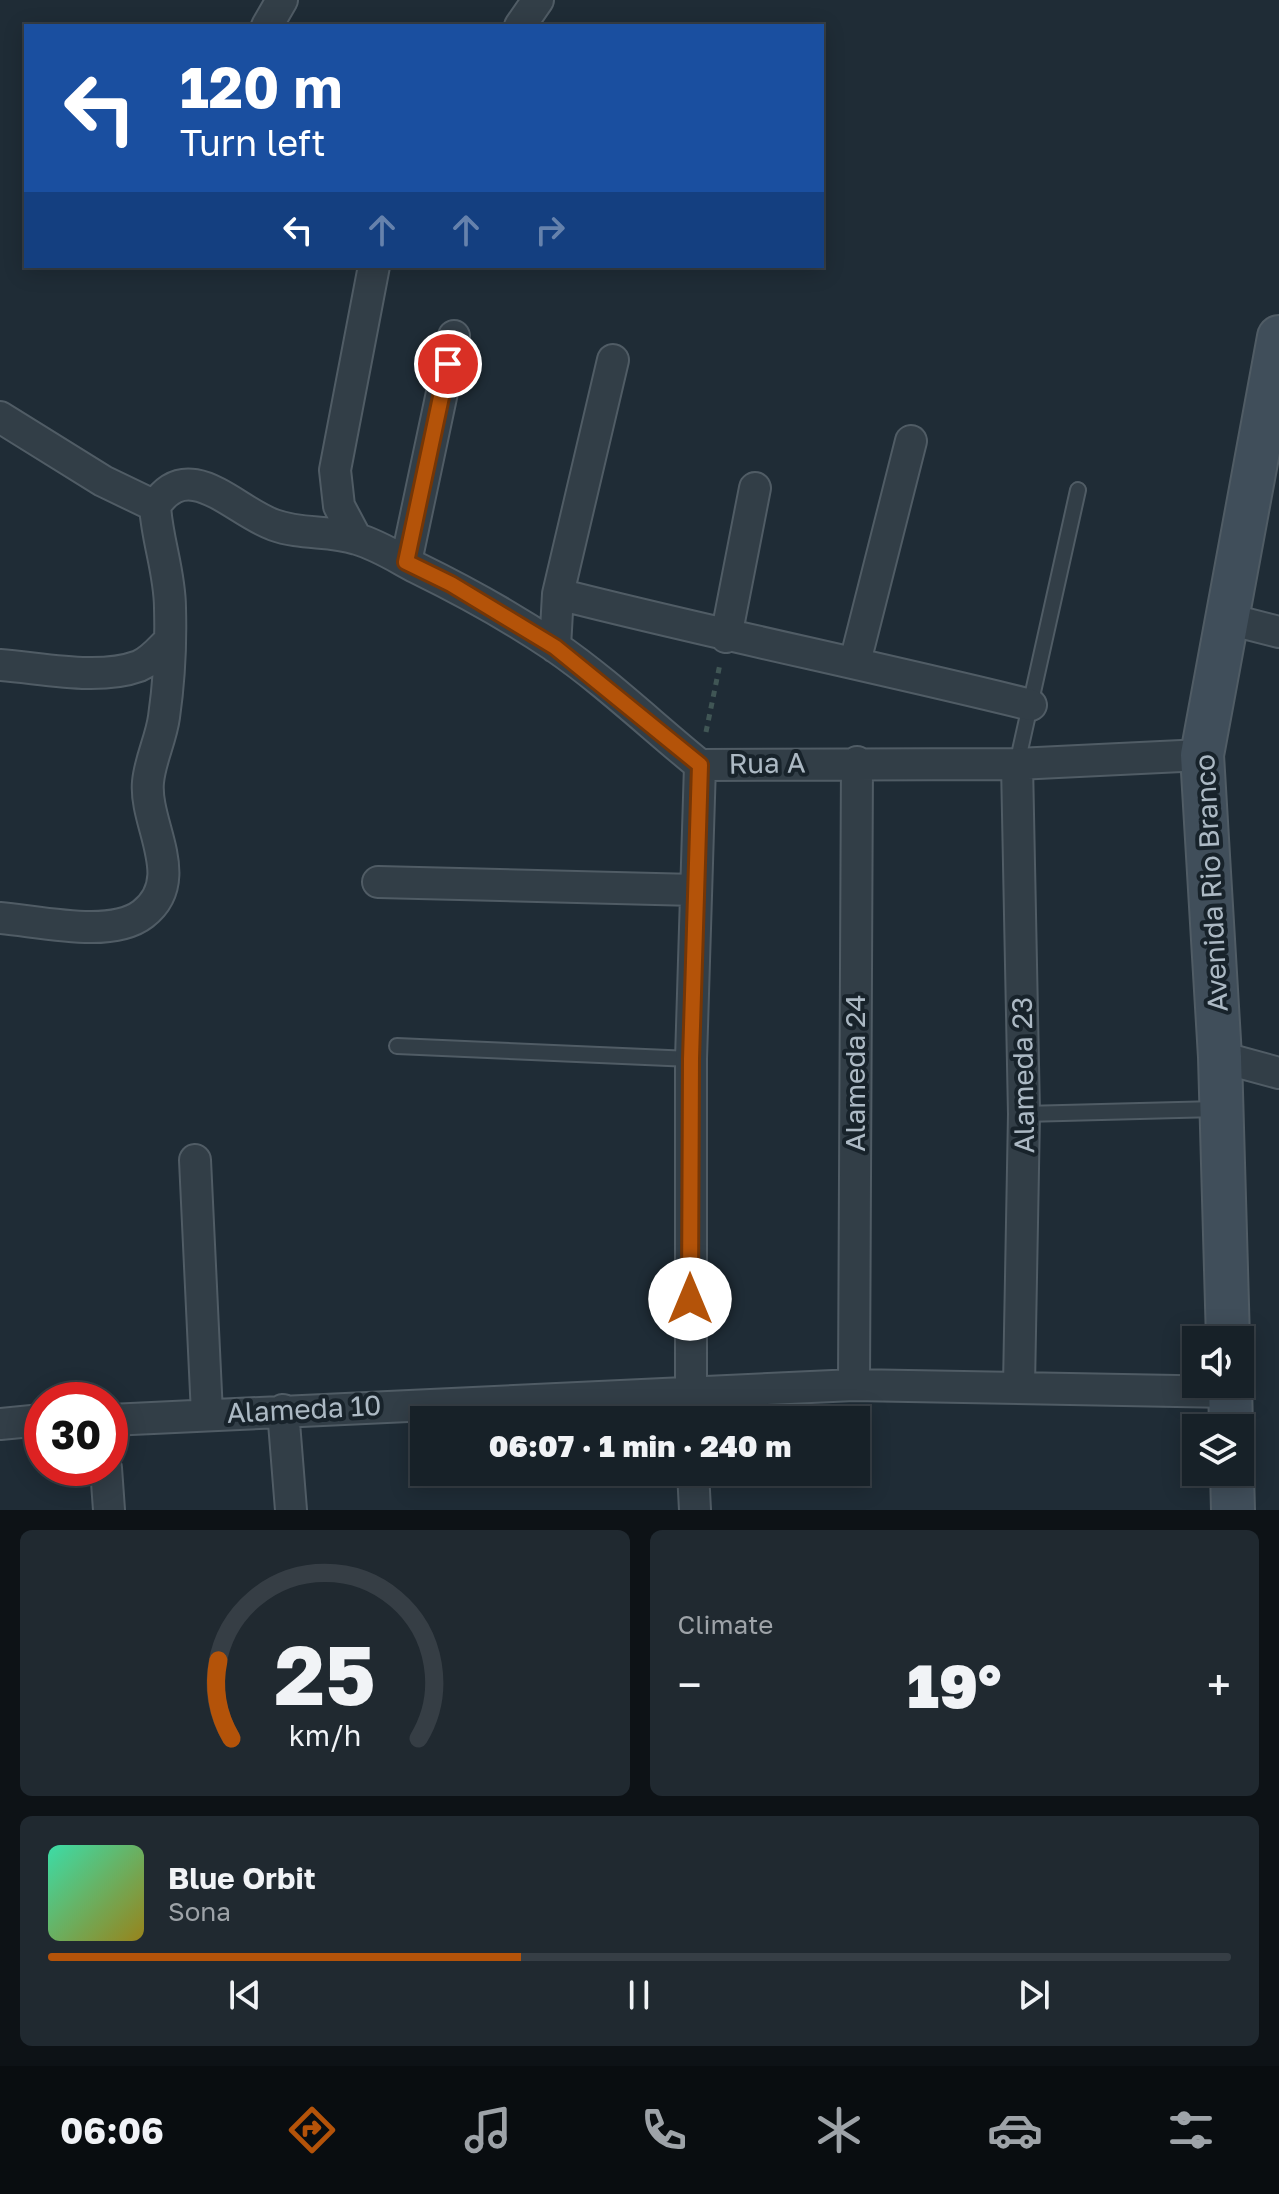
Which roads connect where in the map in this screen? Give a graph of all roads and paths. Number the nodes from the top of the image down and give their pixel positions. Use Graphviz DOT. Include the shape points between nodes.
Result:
graph roads {
  1 [pos="282,0"];
  2 [pos="538,0"];
  3 [pos="268,24"];
  4 [pos="521,24"];
  5 [pos="374,268"];
  6 [pos="454,336"];
  7 [pos="1279,337"];
  8 [pos="613,360"];
  9 [pos="1272,413"];
  10 [pos="0,417"];
  11 [pos="911,441"];
  12 [pos="755,488"];
  13 [pos="1078,490"];
  14 [pos="155,506"];
  15 [pos="356,538"];
  16 [pos="406,562"];
  17 [pos="558,594"];
  18 [pos="1228,619"];
  19 [pos="1279,632"];
  20 [pos="726,637"];
  21 [pos="168,642"];
  22 [pos="555,647"];
  23 [pos="855,662"];
  24 [pos="0,665"];
  25 [pos="1031,705"];
  26 [pos="1202,755"];
  27 [pos="857,762"];
  28 [pos="1017,764"];
  29 [pos="700,765"];
  30 [pos="378,882"];
  31 [pos="695,890"];
  32 [pos="0,918"];
  33 [pos="397,1046"];
  34 [pos="1220,1057"];
  35 [pos="691,1059"];
  36 [pos="1279,1073"];
  37 [pos="1222,1109"];
  38 [pos="1024,1114"];
  39 [pos="195,1160"];
  40 [pos="1228,1326"];
  41 [pos="854,1385"];
  42 [pos="1019,1386"];
  43 [pos="690,1390"];
  44 [pos="1230,1401"];
  45 [pos="691,1406"];
  46 [pos="283,1410"];
  47 [pos="207,1414"];
  48 [pos="128,1419"];
  49 [pos="24,1422"];
  50 [pos="0,1424"];
  51 [pos="107,1486"];
  52 [pos="694,1486"];
  53 [pos="1232,1486"];
  54 [pos="109,1510"];
  55 [pos="291,1510"];
  56 [pos="695,1510"];
  57 [pos="1233,1510"];
  1 -- 3 [label="street"];
  2 -- 4 [label="street"];
  5 -- 15 [label="street" via="335,470 339,506"];
  6 -- 16 [label="street"];
  7 -- 9 [label="street, Avenida Rio Branco"];
  8 -- 17 [label="street"];
  9 -- 18 [label="street, Avenida Rio Branco"];
  10 -- 14 [label="street" via="103,481"];
  11 -- 23 [label="street"];
  12 -- 20 [label="street"];
  13 -- 25 [label="lane"];
  14 -- 15 [label="street" via="166,489 195,485 272,525"];
  14 -- 21 [label="street" via="169,585"];
  15 -- 16 [label="street"];
  16 -- 22 [label="street"];
  17 -- 20 [label="street"];
  17 -- 22 [label="street"];
  18 -- 19 [label="street"];
  18 -- 26 [label="street, Avenida Rio Branco"];
  20 -- 23 [label="street"];
  20 -- 29 [label="path"];
  21 -- 24 [label="street" via="151,659 101,672"];
  21 -- 32 [label="street" via="164,716 148,781 148,802 163,856 157,898 129,922 106,928"];
  22 -- 29 [label="street"];
  23 -- 25 [label="street"];
  25 -- 28 [label="lane"];
  26 -- 28 [label="street, Rua A"];
  26 -- 34 [label="street, Avenida Rio Branco"];
  27 -- 28 [label="street, Rua A"];
  27 -- 29 [label="street, Rua A"];
  27 -- 41 [label="street, Alameda 24"];
  28 -- 38 [label="street, Alameda 23"];
  29 -- 31 [label="street, Rua A"];
  30 -- 31 [label="street"];
  31 -- 35 [label="street, Rua A"];
  33 -- 35 [label="lane"];
  34 -- 36 [label="street"];
  34 -- 37 [label="street, Avenida Rio Branco"];
  35 -- 43 [label="street, Rua A"];
  37 -- 38 [label="lane"];
  37 -- 40 [label="street, Avenida Rio Branco"];
  38 -- 42 [label="street, Alameda 23"];
  39 -- 47 [label="street"];
  41 -- 42 [label="street, Alameda 10"];
  41 -- 43 [label="street, Alameda 10"];
  42 -- 44 [label="street, Alameda 10"];
  43 -- 45 [label="street, Rua A"];
  43 -- 46 [label="street, Alameda 10"];
  46 -- 47 [label="street, Alameda 10"];
  46 -- 55 [label="street"];
  47 -- 48 [label="street, Alameda 10"];
  49 -- 50 [label="street"];
  51 -- 54 [label="street"];
  52 -- 56 [label="street"];
  53 -- 57 [label="street"];
}
